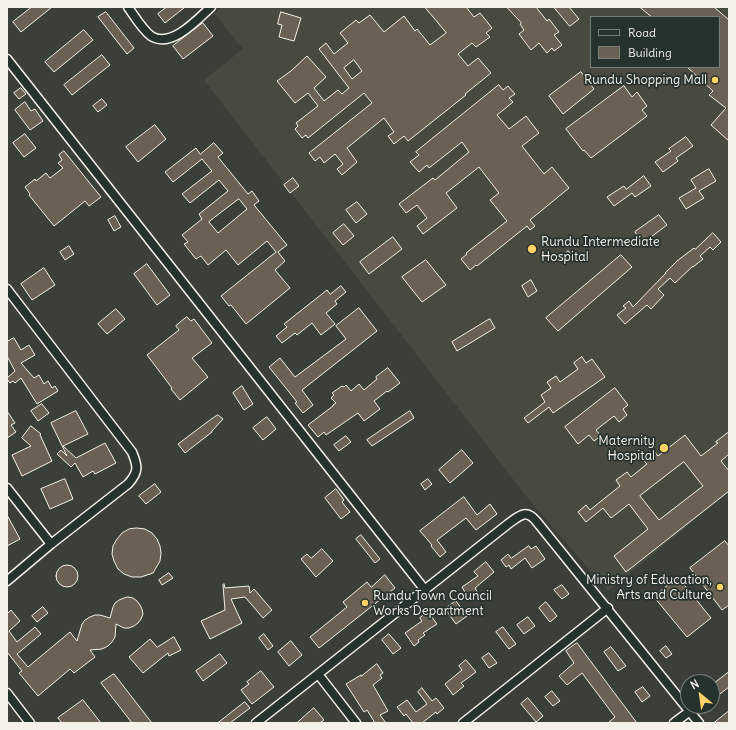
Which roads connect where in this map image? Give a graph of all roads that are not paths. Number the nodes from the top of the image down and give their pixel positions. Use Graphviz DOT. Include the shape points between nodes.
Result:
graph roads {
  1 [pos="128,7"];
  2 [pos="211,7"];
  3 [pos="7,59"];
  4 [pos="7,289"];
  5 [pos="7,488"];
  6 [pos="51,544"];
  7 [pos="7,581"];
  8 [pos="425,590"];
  9 [pos="608,608"];
  10 [pos="318,674"];
  11 [pos="7,693"];
  12 [pos="680,698"];
  13 [pos="686,714"];
  14 [pos="692,714"];
  15 [pos="30,723"];
  16 [pos="256,723"];
  17 [pos="356,723"];
  18 [pos="463,723"];
  19 [pos="674,723"];
  20 [pos="699,723"];
  1 -- 2 [label="street" via="145,31 162,40 181,33"];
  3 -- 8 [label="street"];
  4 -- 6 [label="street" via="132,452 136,461 137,470 128,484"];
  5 -- 6 [label="street"];
  6 -- 7 [label="street"];
  8 -- 9 [label="street" via="521,514 528,514 534,517"];
  8 -- 10 [label="street"];
  9 -- 12 [label="street"];
  9 -- 18 [label="street"];
  10 -- 16 [label="street"];
  10 -- 17 [label="street"];
  11 -- 15 [label="street"];
  13 -- 19 [label="street"];
  14 -- 20 [label="street"];
}
